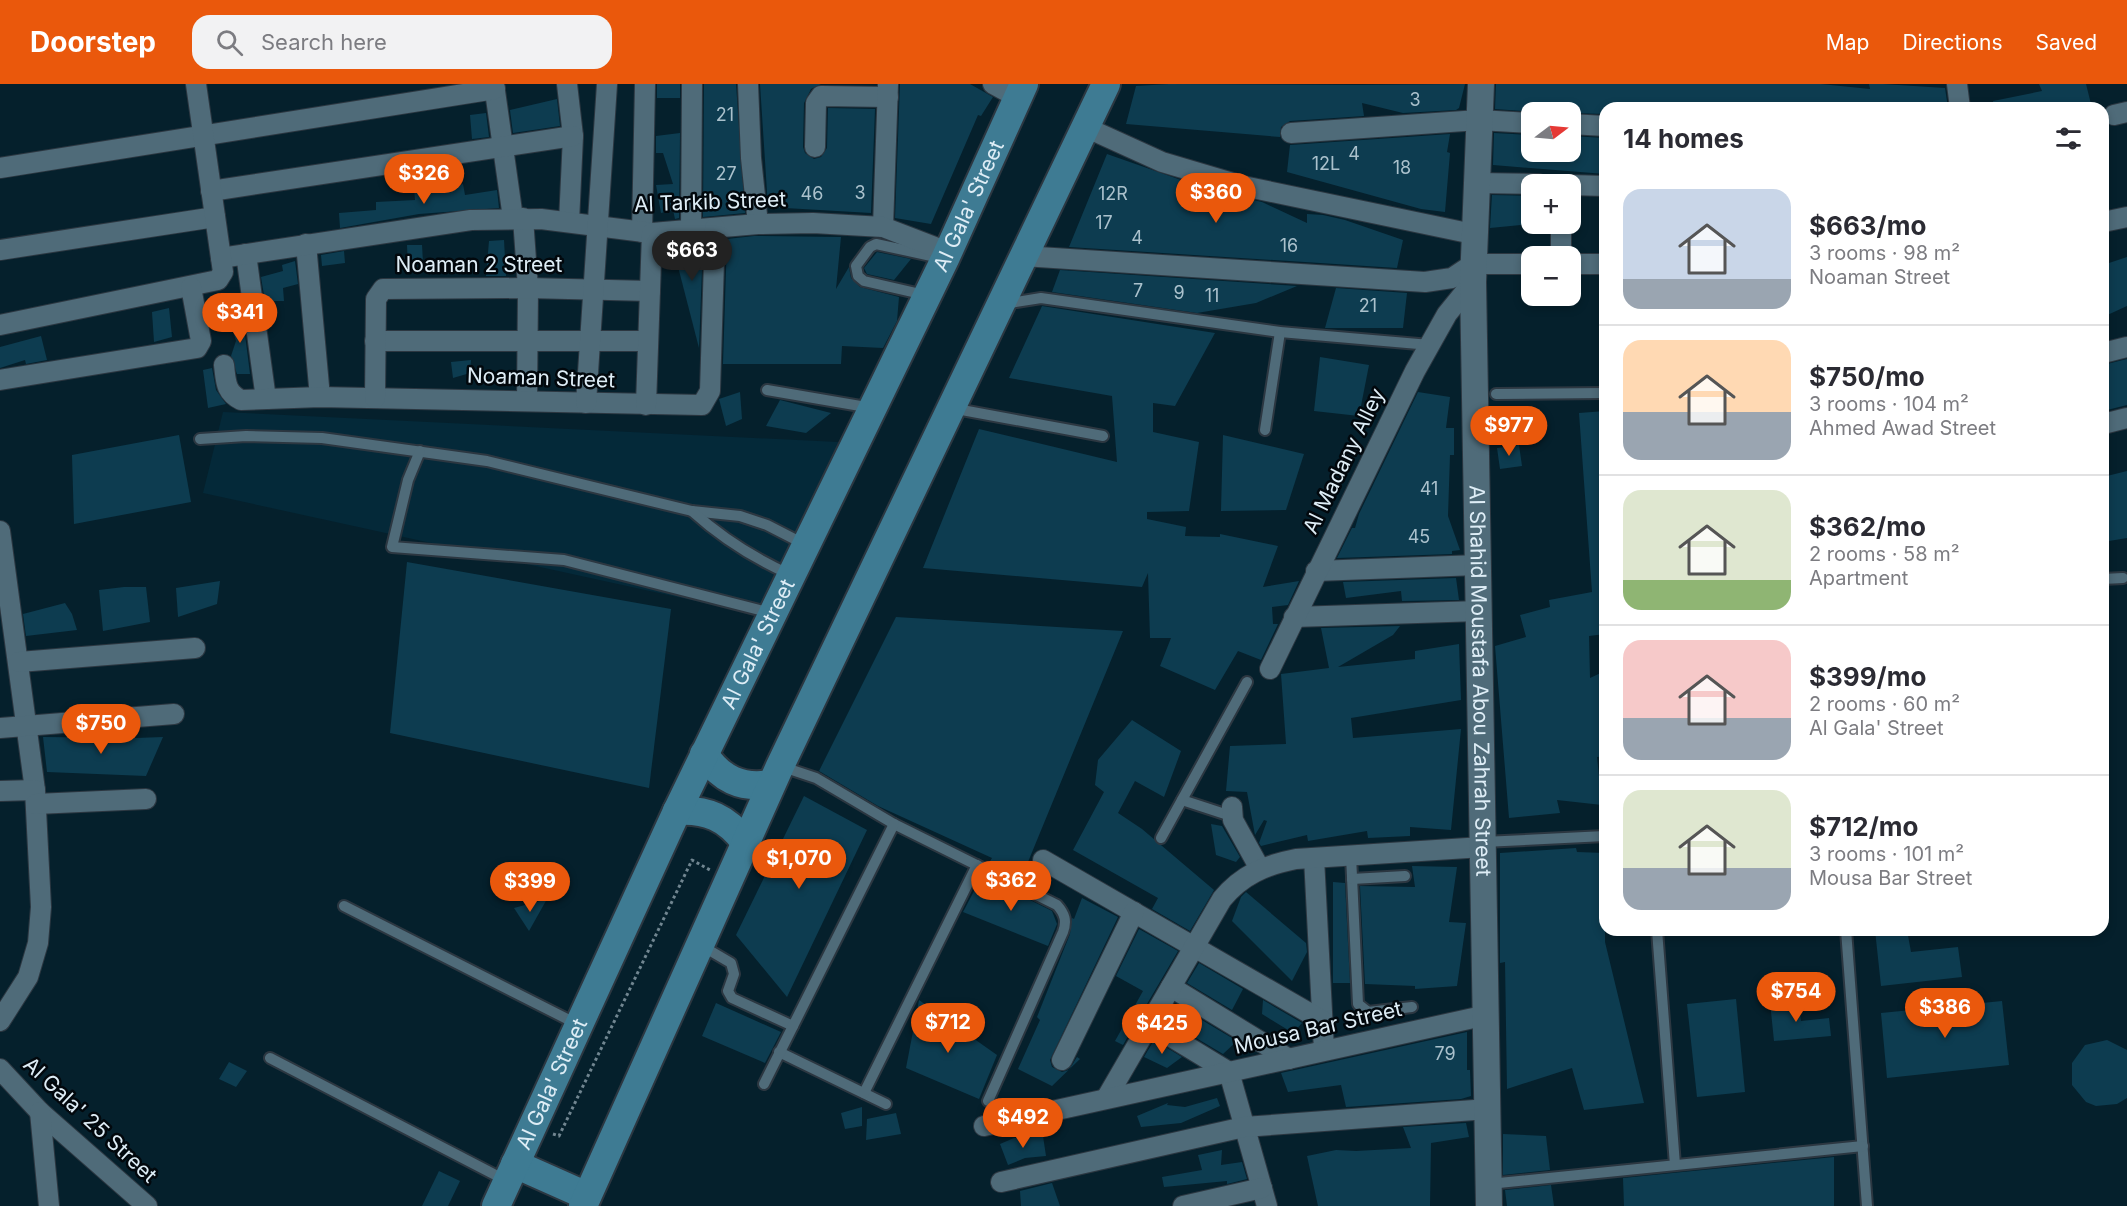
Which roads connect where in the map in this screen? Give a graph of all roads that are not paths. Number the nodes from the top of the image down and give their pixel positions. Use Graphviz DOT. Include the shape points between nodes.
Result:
graph roads {
  1 [pos="196,84"];
  2 [pos="567,84"];
  3 [pos="607,84"];
  4 [pos="645,84"];
  5 [pos="692,84"];
  6 [pos="748,84"];
  7 [pos="1106,84"];
  8 [pos="1481,84"];
  9 [pos="1957,84"];
  10 [pos="494,87"];
  11 [pos="1012,88"];
  12 [pos="888,91"];
  13 [pos="1959,102"];
  14 [pos="1479,120"];
  15 [pos="1521,122"];
  16 [pos="1581,125"];
  17 [pos="1599,126"];
  18 [pos="1085,127"];
  19 [pos="1291,133"];
  20 [pos="573,136"];
  21 [pos="204,137"];
  22 [pos="815,147"];
  23 [pos="502,149"];
  24 [pos="0,168"];
  25 [pos="1477,183"];
  26 [pos="1521,184"];
  27 [pos="1581,185"];
  28 [pos="1599,186"];
  29 [pos="211,191"];
  30 [pos="215,217"];
  31 [pos="518,218"];
  32 [pos="2126,221"];
  33 [pos="569,222"];
  34 [pos="2109,222"];
  35 [pos="758,224"];
  36 [pos="597,225"];
  37 [pos="883,227"];
  38 [pos="715,228"];
  39 [pos="691,231"];
  40 [pos="647,232"];
  41 [pos="1473,234"];
  42 [pos="306,244"];
  43 [pos="0,250"];
  44 [pos="246,254"];
  45 [pos="947,256"];
  46 [pos="1023,256"];
  47 [pos="1581,264"];
  48 [pos="1599,264"];
  49 [pos="222,265"];
  50 [pos="1521,266"];
  51 [pos="1473,273"];
  52 [pos="191,287"];
  53 [pos="528,288"];
  54 [pos="593,290"];
  55 [pos="650,291"];
  56 [pos="927,296"];
  57 [pos="1000,304"];
  58 [pos="0,325"];
  59 [pos="1280,332"];
  60 [pos="590,340"];
  61 [pos="375,341"];
  62 [pos="648,341"];
  63 [pos="529,342"];
  64 [pos="1430,345"];
  65 [pos="2127,347"];
  66 [pos="2109,352"];
  67 [pos="224,365"];
  68 [pos="0,380"];
  69 [pos="767,390"];
  70 [pos="1599,393"];
  71 [pos="1496,394"];
  72 [pos="320,396"];
  73 [pos="375,398"];
  74 [pos="266,399"];
  75 [pos="527,401"];
  76 [pos="586,403"];
  77 [pos="646,405"];
  78 [pos="872,408"];
  79 [pos="951,408"];
  80 [pos="2127,418"];
  81 [pos="2109,422"];
  82 [pos="1265,430"];
  83 [pos="1103,436"];
  84 [pos="200,439"];
  85 [pos="420,451"];
  86 [pos="692,511"];
  87 [pos="0,531"];
  88 [pos="806,545"];
  89 [pos="1478,565"];
  90 [pos="1316,571"];
  91 [pos="4,574"];
  92 [pos="791,575"];
  93 [pos="2123,578"];
  94 [pos="2109,579"];
  95 [pos="1479,611"];
  96 [pos="772,613"];
  97 [pos="1294,617"];
  98 [pos="195,648"];
  99 [pos="19,662"];
  100 [pos="1270,669"];
  101 [pos="1247,681"];
  102 [pos="174,714"];
  103 [pos="28,726"];
  104 [pos="0,728"];
  105 [pos="704,754"];
  106 [pos="776,775"];
  107 [pos="0,791"];
  108 [pos="36,797"];
  109 [pos="146,799"];
  110 [pos="1182,800"];
  111 [pos="677,811"];
  112 [pos="1232,811"];
  113 [pos="894,824"];
  114 [pos="1599,836"];
  115 [pos="1161,838"];
  116 [pos="745,842"];
  117 [pos="1483,844"];
  118 [pos="1351,856"];
  119 [pos="1314,858"];
  120 [pos="1043,860"];
  121 [pos="977,865"];
  122 [pos="1260,869"];
  123 [pos="1405,876"];
  124 [pos="1352,879"];
  125 [pos="344,906"];
  126 [pos="1134,912"];
  127 [pos="1657,936"];
  128 [pos="1846,936"];
  129 [pos="699,945"];
  130 [pos="1194,947"];
  131 [pos="1171,987"];
  132 [pos="1412,1007"];
  133 [pos="1487,1015"];
  134 [pos="0,1021"];
  135 [pos="1323,1021"];
  136 [pos="577,1024"];
  137 [pos="1150,1024"];
  138 [pos="793,1026"];
  139 [pos="1324,1050"];
  140 [pos="779,1053"];
  141 [pos="270,1058"];
  142 [pos="1289,1059"];
  143 [pos="1062,1060"];
  144 [pos="0,1070"];
  145 [pos="1229,1072"];
  146 [pos="764,1084"];
  147 [pos="864,1093"];
  148 [pos="1107,1097"];
  149 [pos="988,1101"];
  150 [pos="886,1104"];
  151 [pos="1488,1109"];
  152 [pos="40,1112"];
  153 [pos="984,1126"];
  154 [pos="1244,1127"];
  155 [pos="1863,1146"];
  156 [pos="1675,1165"];
  157 [pos="1001,1182"];
  158 [pos="506,1184"];
  159 [pos="1489,1195"];
  160 [pos="1264,1197"];
  161 [pos="585,1201"];
  162 [pos="140,1203"];
  163 [pos="49,1206"];
  164 [pos="1183,1206"];
  165 [pos="1867,1206"];
  1 -- 21 [label="street"];
  2 -- 20 [label="street"];
  3 -- 36 [label="street"];
  4 -- 40 [label="street"];
  5 -- 39 [label="street"];
  6 -- 35 [label="street"];
  7 -- 18 [label="main road"];
  8 -- 14 [label="street, Al Shahid Moustafa Abou Zahrah Street"];
  9 -- 13 [label="street"];
  10 -- 21 [label="street"];
  10 -- 23 [label="street"];
  11 -- 45 [label="main road, Al Gala' Street"];
  12 -- 22 [label="street" via="821,96 816,103"];
  12 -- 37 [label="street"];
  14 -- 15 [label="street"];
  14 -- 19 [label="street"];
  14 -- 25 [label="street, Al Shahid Moustafa Abou Zahrah Street"];
  16 -- 17 [label="street"];
  18 -- 41 [label="street" via="1162,162 1243,186"];
  18 -- 46 [label="main road"];
  20 -- 23 [label="street"];
  20 -- 33 [label="street"];
  21 -- 24 [label="street"];
  21 -- 29 [label="street"];
  23 -- 29 [label="street"];
  23 -- 31 [label="street"];
  25 -- 26 [label="street"];
  25 -- 41 [label="street, Al Shahid Moustafa Abou Zahrah Street"];
  27 -- 28 [label="street"];
  29 -- 30 [label="street"];
  30 -- 43 [label="street"];
  30 -- 49 [label="street"];
  31 -- 33 [label="street, Al Tarkib Street"];
  31 -- 42 [label="street, Al Tarkib Street" via="471,220"];
  31 -- 53 [label="street"];
  32 -- 34 [label="street"];
  33 -- 36 [label="street, Al Tarkib Street"];
  35 -- 37 [label="street, Al Tarkib Street"];
  35 -- 38 [label="street, Al Tarkib Street"];
  36 -- 40 [label="street, Al Tarkib Street"];
  36 -- 54 [label="street"];
  37 -- 45 [label="street, Al Tarkib Street"];
  38 -- 39 [label="street, Al Tarkib Street"];
  38 -- 77 [label="street, Noaman Street" via="708,399 695,406"];
  39 -- 40 [label="street, Al Tarkib Street"];
  40 -- 55 [label="street"];
  41 -- 51 [label="street, Al Shahid Moustafa Abou Zahrah Street"];
  42 -- 44 [label="street, Al Tarkib Street"];
  42 -- 72 [label="street"];
  44 -- 49 [label="street, Al Tarkib Street"];
  44 -- 74 [label="street"];
  45 -- 56 [label="main road, Al Gala' Street"];
  45 -- 56 [label="lane" via="882,244 870,247 856,266 864,281"];
  46 -- 51 [label="street" via="1425,282"];
  46 -- 57 [label="main road"];
  47 -- 48 [label="street"];
  49 -- 52 [label="street" via="214,283"];
  50 -- 51 [label="street"];
  51 -- 64 [label="street, Al Madany Alley"];
  51 -- 89 [label="street, Al Shahid Moustafa Abou Zahrah Street"];
  52 -- 58 [label="street"];
  52 -- 68 [label="street" via="201,341 197,348"];
  53 -- 54 [label="street, Noaman 2 Street"];
  53 -- 61 [label="street, Noaman 2 Street" via="383,290 376,299"];
  53 -- 63 [label="street"];
  54 -- 55 [label="street, Noaman 2 Street"];
  54 -- 60 [label="street"];
  55 -- 62 [label="street"];
  56 -- 78 [label="main road, Al Gala' Street"];
  57 -- 59 [label="lane" via="1041,298"];
  57 -- 79 [label="main road"];
  59 -- 64 [label="lane"];
  59 -- 82 [label="lane"];
  60 -- 62 [label="street"];
  60 -- 63 [label="street"];
  60 -- 76 [label="street"];
  61 -- 63 [label="street"];
  61 -- 73 [label="street, Noaman 2 Street"];
  62 -- 77 [label="street"];
  63 -- 75 [label="street"];
  64 -- 90 [label="street, Al Madany Alley"];
  65 -- 66 [label="street"];
  67 -- 74 [label="street, Noaman Street" via="226,388 232,396 241,400"];
  69 -- 78 [label="lane"];
  70 -- 71 [label="lane"];
  72 -- 73 [label="street, Noaman Street"];
  72 -- 74 [label="street, Noaman Street"];
  73 -- 75 [label="street, Noaman Street"];
  75 -- 76 [label="street, Noaman Street"];
  76 -- 77 [label="street, Noaman Street"];
  78 -- 88 [label="main road, Al Gala' Street"];
  79 -- 83 [label="lane"];
  79 -- 106 [label="main road"];
  80 -- 81 [label="street"];
  84 -- 85 [label="lane" via="322,438"];
  85 -- 86 [label="lane" via="487,461"];
  85 -- 96 [label="lane" via="408,480 392,547 564,560"];
  86 -- 88 [label="lane" via="740,516"];
  86 -- 92 [label="lane" via="728,542"];
  87 -- 91 [label="street"];
  88 -- 92 [label="main road, Al Gala' Street"];
  89 -- 90 [label="street"];
  89 -- 95 [label="street, Al Shahid Moustafa Abou Zahrah Street"];
  90 -- 97 [label="street, Al Madany Alley"];
  91 -- 99 [label="street"];
  92 -- 96 [label="main road, Al Gala' Street"];
  93 -- 94 [label="lane"];
  95 -- 97 [label="street"];
  95 -- 117 [label="street, Al Shahid Moustafa Abou Zahrah Street"];
  96 -- 105 [label="main road, Al Gala' Street"];
  97 -- 100 [label="street, Al Madany Alley"];
  98 -- 99 [label="street"];
  99 -- 103 [label="street"];
  101 -- 110 [label="lane"];
  102 -- 103 [label="street"];
  103 -- 104 [label="street"];
  103 -- 108 [label="street"];
  105 -- 106 [label="main road" via="719,773 740,784 756,787"];
  105 -- 111 [label="main road, Al Gala' Street"];
  106 -- 113 [label="lane" via="816,778"];
  106 -- 116 [label="main road"];
  107 -- 108 [label="street"];
  108 -- 109 [label="street"];
  108 -- 134 [label="street" via="38,943 28,977"];
  110 -- 112 [label="lane"];
  110 -- 115 [label="lane"];
  111 -- 116 [label="main road" via="693,810 723,819"];
  111 -- 136 [label="main road, Al Gala' Street"];
  112 -- 122 [label="street"];
  113 -- 121 [label="lane"];
  113 -- 138 [label="lane"];
  114 -- 117 [label="lane"];
  116 -- 129 [label="main road"];
  117 -- 118 [label="street"];
  117 -- 133 [label="street, Al Shahid Moustafa Abou Zahrah Street"];
  118 -- 119 [label="street"];
  118 -- 124 [label="lane"];
  119 -- 122 [label="street"];
  119 -- 135 [label="street"];
  120 -- 126 [label="street"];
  121 -- 147 [label="lane"];
  121 -- 149 [label="lane" via="1057,905 1066,925"];
  122 -- 130 [label="street" via="1232,886"];
  123 -- 124 [label="lane"];
  124 -- 132 [label="lane" via="1358,1004 1368,1012"];
  125 -- 136 [label="lane"];
  126 -- 130 [label="street"];
  126 -- 143 [label="street"];
  127 -- 156 [label="lane"];
  128 -- 155 [label="lane"];
  129 -- 138 [label="lane" via="731,963 734,974 728,991 732,998"];
  129 -- 161 [label="main road"];
  130 -- 131 [label="street"];
  130 -- 135 [label="street"];
  131 -- 137 [label="street"];
  131 -- 142 [label="street"];
  133 -- 139 [label="street, Mousa Bar Street"];
  133 -- 151 [label="street, Al Shahid Moustafa Abou Zahrah Street"];
  135 -- 139 [label="street"];
  136 -- 158 [label="main road, Al Gala' Street"];
  137 -- 145 [label="street"];
  137 -- 148 [label="street"];
  138 -- 140 [label="lane"];
  139 -- 142 [label="street, Mousa Bar Street"];
  140 -- 146 [label="lane"];
  140 -- 147 [label="lane"];
  141 -- 158 [label="lane"];
  142 -- 145 [label="street, Mousa Bar Street"];
  144 -- 152 [label="street, Al Gala' 25 Street"];
  145 -- 148 [label="street, Mousa Bar Street"];
  145 -- 154 [label="street"];
  147 -- 150 [label="lane"];
  148 -- 153 [label="street, Mousa Bar Street"];
  151 -- 154 [label="street"];
  151 -- 159 [label="street, Al Shahid Moustafa Abou Zahrah Street"];
  152 -- 162 [label="street, Al Gala' 25 Street"];
  152 -- 163 [label="street"];
  154 -- 157 [label="street"];
  154 -- 160 [label="street"];
  155 -- 156 [label="lane"];
  155 -- 165 [label="lane"];
  156 -- 159 [label="lane"];
  158 -- 161 [label="main road"];
  160 -- 164 [label="street"];
}
